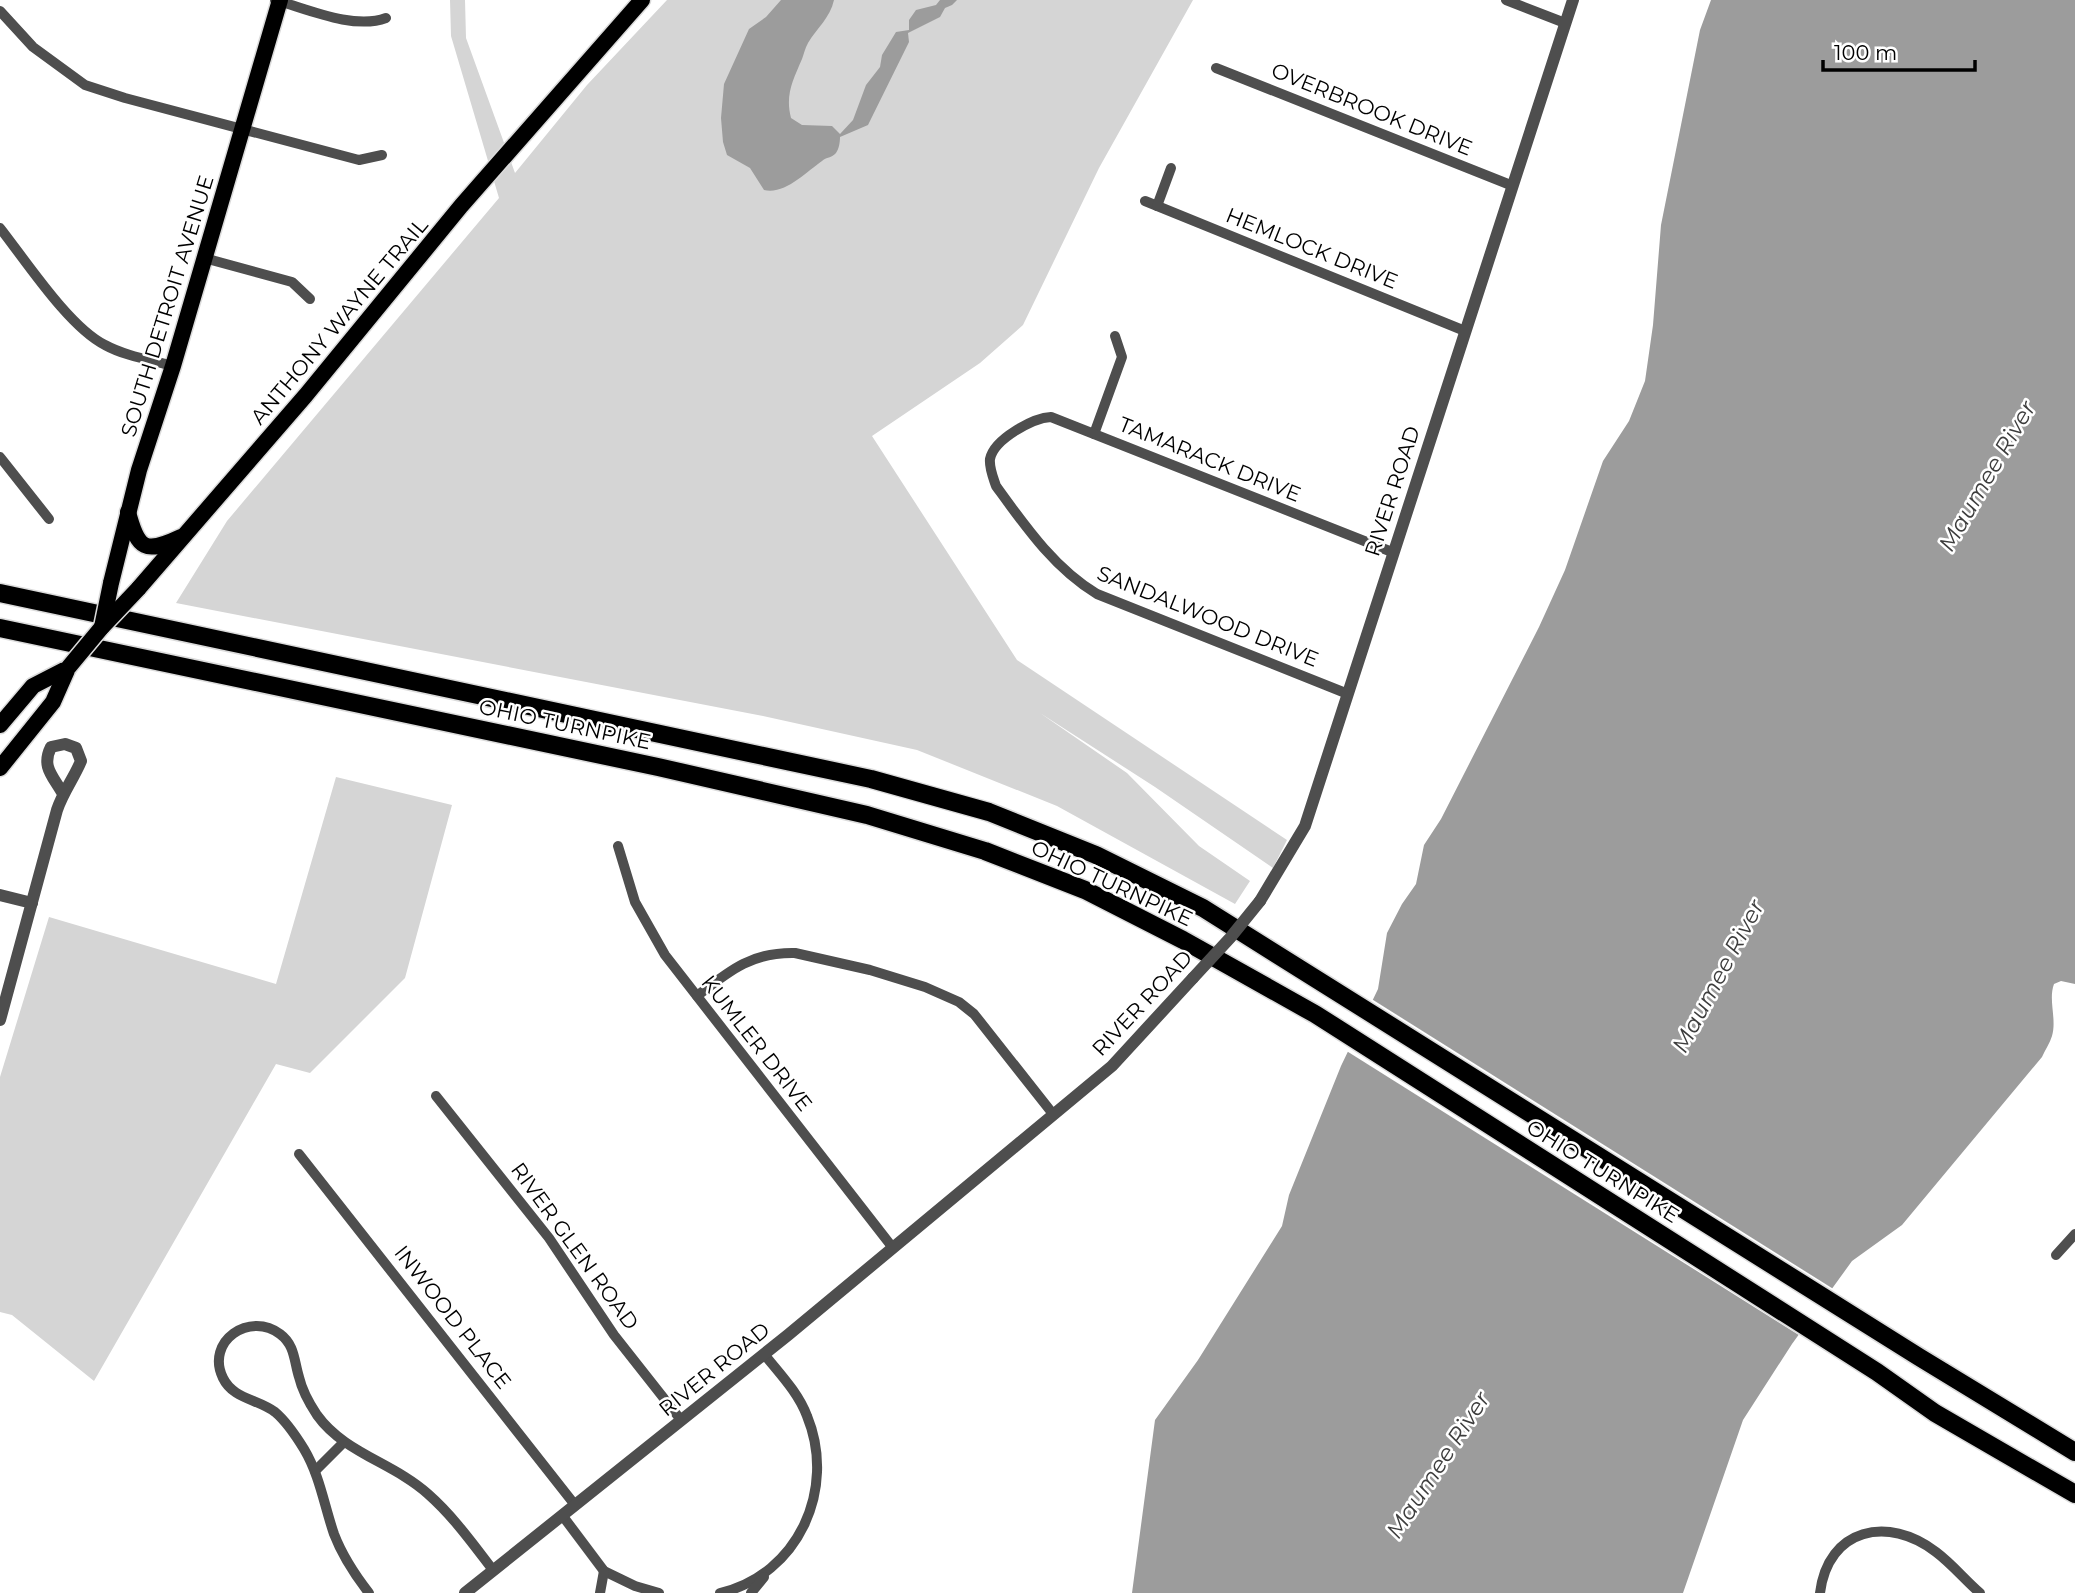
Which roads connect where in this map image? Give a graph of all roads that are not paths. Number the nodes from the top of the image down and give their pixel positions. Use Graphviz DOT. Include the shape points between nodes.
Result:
graph roads {
  1 [pos="278,0"];
  2 [pos="642,0"];
  3 [pos="1506,0"];
  4 [pos="1573,0"];
  5 [pos="0,11"];
  6 [pos="386,18"];
  7 [pos="1565,23"];
  8 [pos="1216,68"];
  9 [pos="242,130"];
  10 [pos="382,155"];
  11 [pos="1171,168"];
  12 [pos="1513,186"];
  13 [pos="1145,201"];
  14 [pos="1157,206"];
  15 [pos="0,228"];
  16 [pos="204,258"];
  17 [pos="310,299"];
  18 [pos="1465,331"];
  19 [pos="1115,336"];
  20 [pos="173,366"];
  21 [pos="1015,432"];
  22 [pos="1094,434"];
  23 [pos="0,457"];
  24 [pos="128,512"];
  25 [pos="49,519"];
  26 [pos="187,534"];
  27 [pos="1392,552"];
  28 [pos="0,593"];
  29 [pos="102,627"];
  30 [pos="0,628"];
  31 [pos="68,668"];
  32 [pos="1348,694"];
  33 [pos="0,725"];
  34 [pos="0,768"];
  35 [pos="63,794"];
  36 [pos="618,846"];
  37 [pos="0,895"];
  38 [pos="32,904"];
  39 [pos="696,996"];
  40 [pos="0,1020"];
  41 [pos="436,1096"];
  42 [pos="1053,1114"];
  43 [pos="299,1154"];
  44 [pos="2075,1234"];
  45 [pos="893,1248"];
  46 [pos="2056,1255"];
  47 [pos="764,1354"];
  48 [pos="681,1420"];
  49 [pos="344,1442"];
  50 [pos="2075,1452"];
  51 [pos="316,1471"];
  52 [pos="2075,1494"];
  53 [pos="575,1505"];
  54 [pos="562,1515"];
  55 [pos="493,1570"];
  56 [pos="604,1571"];
  57 [pos="769,1572"];
  58 [pos="369,1593"];
  59 [pos="464,1593"];
  60 [pos="600,1593"];
  61 [pos="659,1593"];
  62 [pos="720,1593"];
  63 [pos="751,1593"];
  64 [pos="1820,1593"];
  65 [pos="1980,1593"];
  1 -- 6 [label="street" via="354,22"];
  1 -- 9 [label="main road, SOUTH DETROIT AVENUE"];
  2 -- 26 [label="main road, ANTHONY WAYNE TRAIL" via="461,206"];
  3 -- 7 [label="street"];
  4 -- 7 [label="street, RIVER ROAD"];
  5 -- 9 [label="street" via="33,47 85,85"];
  7 -- 12 [label="street, RIVER ROAD"];
  8 -- 12 [label="street, OVERBROOK DRIVE"];
  9 -- 10 [label="street" via="359,160"];
  9 -- 16 [label="main road, SOUTH DETROIT AVENUE"];
  11 -- 14 [label="street"];
  12 -- 18 [label="street, RIVER ROAD"];
  13 -- 14 [label="street, HEMLOCK DRIVE"];
  14 -- 18 [label="street, HEMLOCK DRIVE"];
  15 -- 20 [label="street" via="90,336 118,351"];
  16 -- 17 [label="street" via="292,282"];
  16 -- 20 [label="main road, SOUTH DETROIT AVENUE"];
  18 -- 27 [label="street, RIVER ROAD"];
  19 -- 22 [label="street" via="1122,358"];
  20 -- 24 [label="main road, SOUTH DETROIT AVENUE"];
  21 -- 22 [label="street, TAMARACK DRIVE" via="1051,417"];
  21 -- 32 [label="street, SANDALWOOD DRIVE" via="990,457 996,486 1075,581 1097,594"];
  22 -- 27 [label="street, TAMARACK DRIVE"];
  23 -- 25 [label="street"];
  24 -- 26 [label="main road" via="135,537 144,545 159,547"];
  24 -- 29 [label="main road, SOUTH DETROIT AVENUE, bridge"];
  26 -- 29 [label="main road, ANTHONY WAYNE TRAIL, bridge"];
  27 -- 32 [label="street, RIVER ROAD"];
  28 -- 50 [label="highway, OHIO TURNPIKE" via="871,779 989,812 1096,855 1203,908"];
  29 -- 31 [label="main road, ANTHONY WAYNE TRAIL, bridge"];
  30 -- 52 [label="highway, OHIO TURNPIKE" via="867,815 985,851 1085,890 1315,1014 1935,1413"];
  31 -- 33 [label="main road, ANTHONY WAYNE TRAIL" via="33,686"];
  31 -- 34 [label="main road, ANTHONY WAYNE TRAIL" via="53,702"];
  32 -- 42 [label="street, RIVER ROAD, bridge" via="1305,826 1260,901 1112,1066"];
  35 -- 38 [label="street"];
  36 -- 39 [label="street, KUMLER DRIVE" via="635,902 665,955"];
  37 -- 38 [label="street"];
  38 -- 40 [label="street"];
  39 -- 42 [label="street" via="740,964 783,952 925,987 974,1014"];
  39 -- 45 [label="street, KUMLER DRIVE"];
  41 -- 48 [label="street, RIVER GLEN ROAD" via="549,1238 614,1335"];
  42 -- 45 [label="street, RIVER ROAD"];
  43 -- 53 [label="street, INWOOD PLACE"];
  44 -- 46 [label="street"];
  45 -- 47 [label="street, RIVER ROAD"];
  47 -- 48 [label="street, RIVER ROAD"];
  47 -- 57 [label="street" via="807,1414 818,1471 810,1513"];
  48 -- 53 [label="street, RIVER ROAD"];
  49 -- 51 [label="street"];
  49 -- 51 [label="street" via="310,1405 295,1356 284,1338 259,1326 233,1333 220,1355 226,1383 283,1419"];
  49 -- 55 [label="street" via="430,1495"];
  51 -- 58 [label="street" via="335,1536"];
  53 -- 54 [label="street, RIVER ROAD"];
  54 -- 55 [label="street, RIVER ROAD"];
  54 -- 56 [label="street"];
  55 -- 59 [label="street, RIVER ROAD"];
  56 -- 60 [label="street"];
  56 -- 61 [label="street"];
  57 -- 62 [label="street"];
  57 -- 63 [label="street"];
  64 -- 65 [label="street" via="1824,1569 1839,1547 1856,1536 1877,1531 1906,1536 1936,1552"];
}
